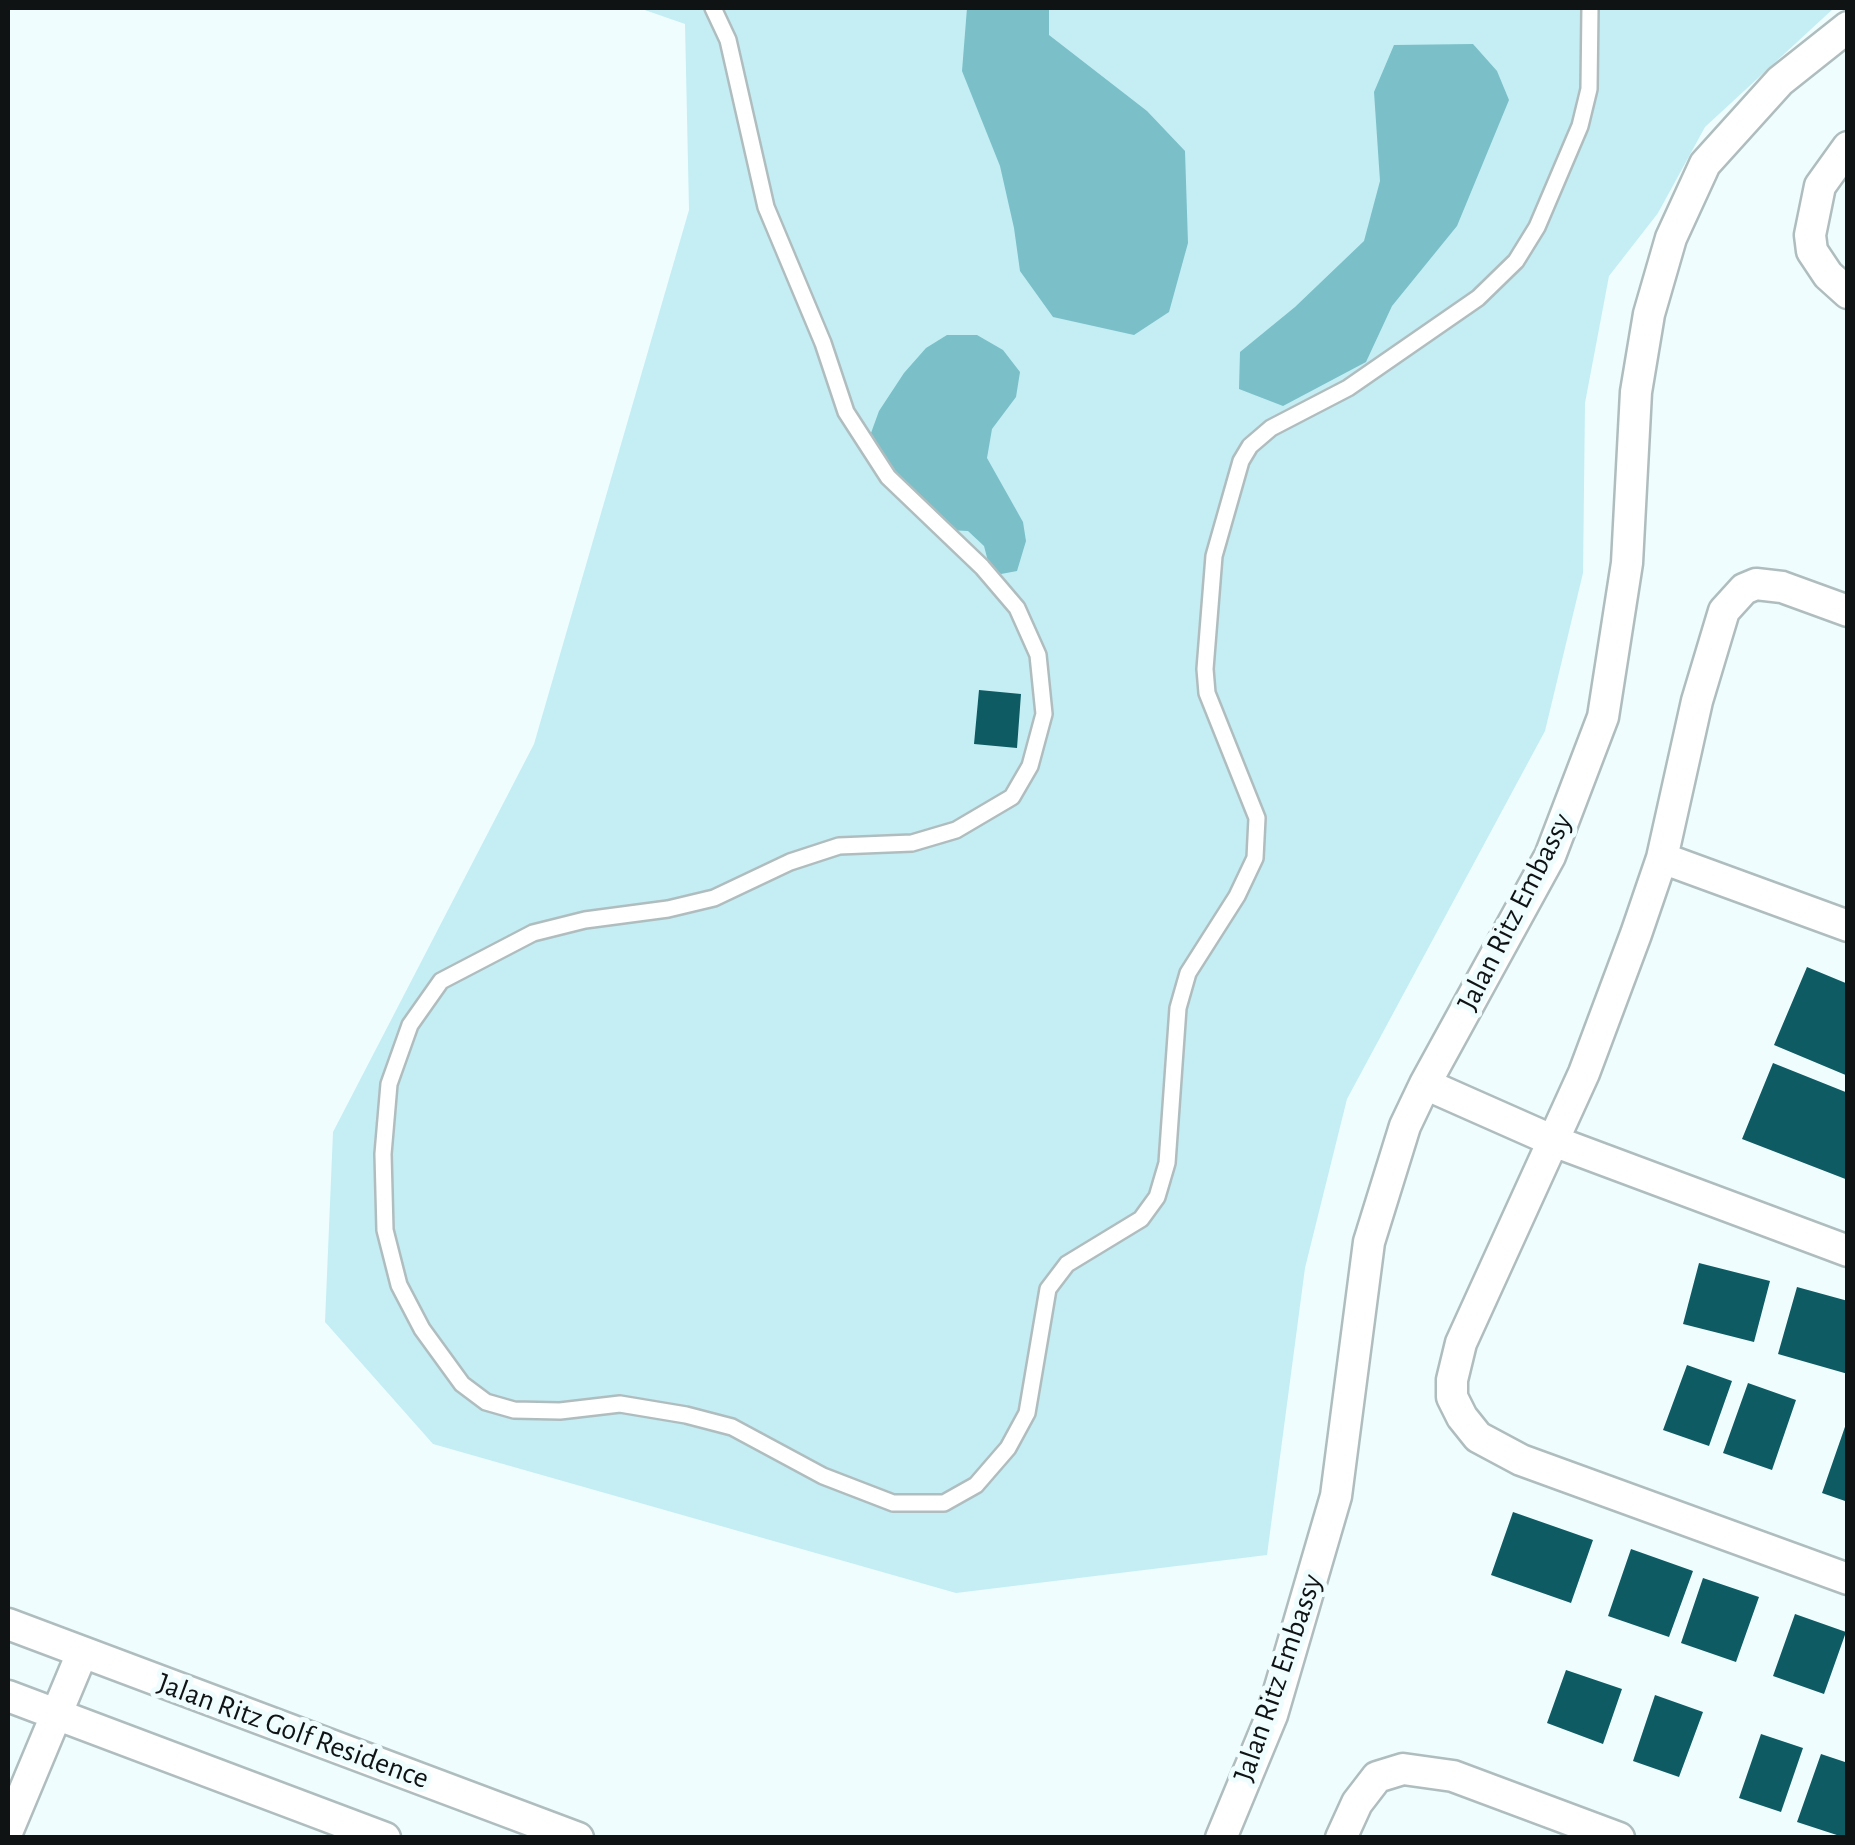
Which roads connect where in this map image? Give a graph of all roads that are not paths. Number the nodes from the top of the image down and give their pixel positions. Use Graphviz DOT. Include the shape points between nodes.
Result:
graph roads {
  1 [pos="713,8"];
  2 [pos="1590,8"];
  3 [pos="1848,27"];
  4 [pos="1848,146"];
  5 [pos="1848,292"];
  6 [pos="1848,611"];
  7 [pos="1662,858"];
  8 [pos="1848,926"];
  9 [pos="1424,1084"];
  10 [pos="1556,1142"];
  11 [pos="1848,1251"];
  12 [pos="1848,1579"];
  13 [pos="9,1628"];
  14 [pos="82,1653"];
  15 [pos="8,1696"];
  16 [pos="57,1717"];
  17 [pos="8,1830"];
  18 [pos="385,1838"];
  19 [pos="578,1838"];
  20 [pos="1221,1838"];
  21 [pos="1340,1838"];
  22 [pos="1620,1838"];
  1 -- 2 [label="lane" via="728,40 766,207 846,412 888,477 1017,608 1038,654 1044,714 1030,766 1012,797 956,830 912,842 838,846 714,898 533,932 441,982 410,1025 389,1084 385,1230 399,1285 422,1329 462,1384 486,1402 560,1411 620,1404 686,1415 732,1427 822,1476 892,1504 944,1503 976,1485 1008,1448 1027,1413 1048,1289 1067,1264 1141,1219 1157,1197 1167,1163 1172,1052 1188,972 1255,858 1257,818 1207,693 1205,668 1214,556 1241,461 1272,428 1348,388 1478,298 1516,260 1580,126 1589,89"];
  3 -- 9 [label="street, Jalan Ritz Embassy" via="1780,80 1704,164 1670,238 1636,392 1627,564 1603,718 1550,856"];
  4 -- 5 [label="street" via="1820,186 1810,234 1812,251"];
  6 -- 7 [label="street" via="1766,584 1744,590 1724,611 1696,701"];
  7 -- 8 [label="street"];
  7 -- 10 [label="street"];
  9 -- 10 [label="street"];
  9 -- 20 [label="street, Jalan Ritz Embassy" via="1369,1242 1336,1496 1272,1715"];
  10 -- 11 [label="street"];
  10 -- 12 [label="street" via="1461,1343 1452,1397 1462,1416 1478,1437 1521,1460"];
  13 -- 14 [label="street, Jalan Ritz Golf Residence"];
  14 -- 16 [label="street"];
  14 -- 19 [label="street, Jalan Ritz Golf Residence"];
  15 -- 16 [label="street"];
  16 -- 17 [label="street"];
  16 -- 18 [label="street"];
  21 -- 22 [label="street" via="1377,1777 1404,1769 1453,1776"];
}
